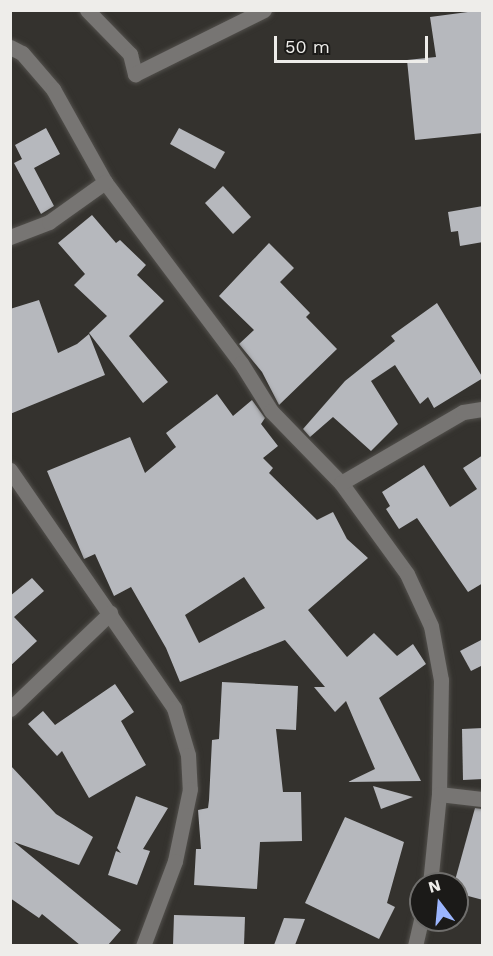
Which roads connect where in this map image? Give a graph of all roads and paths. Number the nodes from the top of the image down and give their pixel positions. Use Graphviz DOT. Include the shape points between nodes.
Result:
graph roads {
  1 [pos="87,10"];
  2 [pos="264,10"];
  3 [pos="10,47"];
  4 [pos="105,182"];
  5 [pos="10,237"];
  6 [pos="483,409"];
  7 [pos="10,470"];
  8 [pos="341,483"];
  9 [pos="110,613"];
  10 [pos="10,709"];
  11 [pos="440,794"];
  12 [pos="483,799"];
  13 [pos="431,872"];
  14 [pos="143,945"];
  1 -- 2 [label="street" via="130,54 135,74"];
  3 -- 4 [label="street" via="22,53 54,89"];
  4 -- 5 [label="street" via="49,222"];
  4 -- 8 [label="street" via="235,354 271,411"];
  6 -- 8 [label="street" via="464,412"];
  7 -- 9 [label="street"];
  8 -- 11 [label="street" via="407,574 431,626 441,680"];
  9 -- 10 [label="street"];
  9 -- 14 [label="street" via="174,708 188,755 190,789 175,861"];
  11 -- 12 [label="street"];
  11 -- 13 [label="street"];
}
